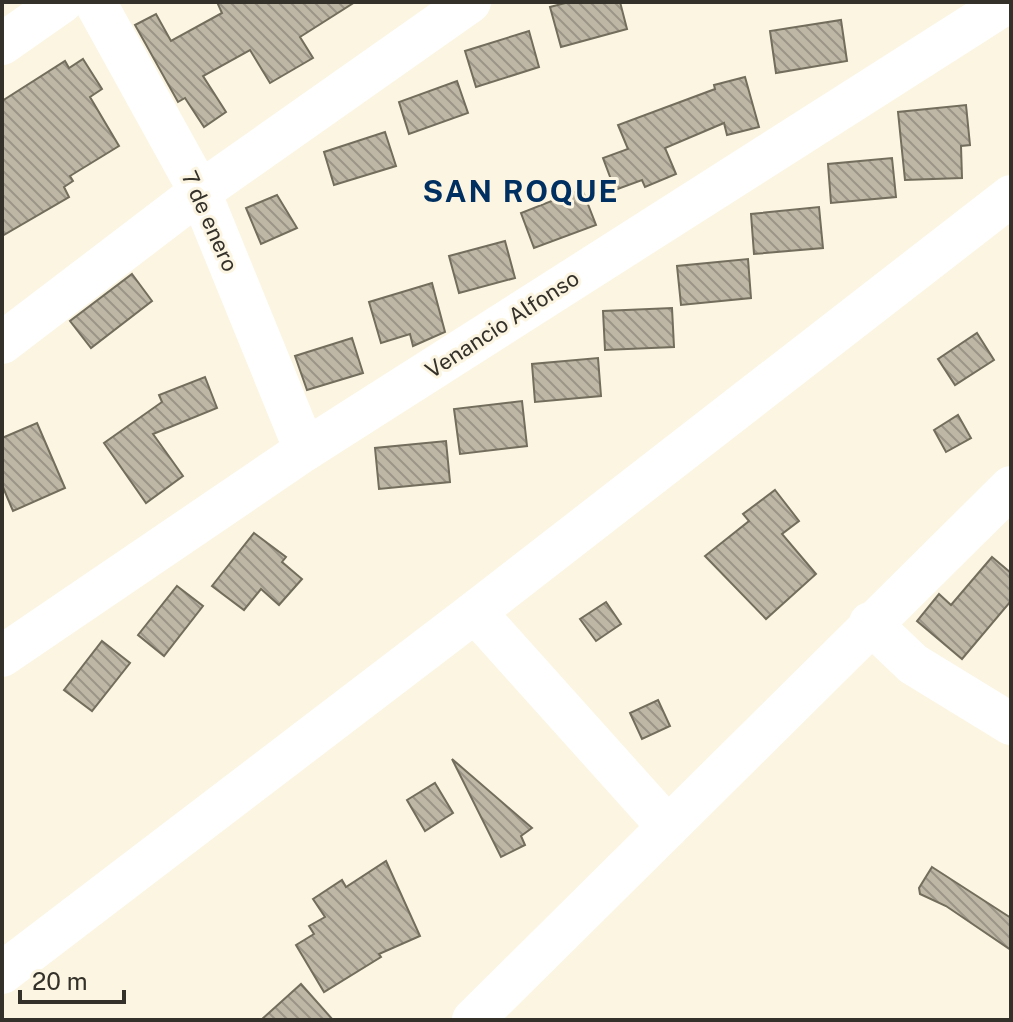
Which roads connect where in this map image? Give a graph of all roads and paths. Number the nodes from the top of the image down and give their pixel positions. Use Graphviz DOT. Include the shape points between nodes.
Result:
graph roads {
  1 [pos="62,2"];
  2 [pos="95,2"];
  3 [pos="470,2"];
  4 [pos="1008,2"];
  5 [pos="2,44"];
  6 [pos="200,192"];
  7 [pos="1011,196"];
  8 [pos="2,343"];
  9 [pos="305,450"];
  10 [pos="1011,487"];
  11 [pos="475,612"];
  12 [pos="870,623"];
  13 [pos="2,656"];
  14 [pos="1011,724"];
  15 [pos="668,827"];
  16 [pos="2,973"];
  17 [pos="473,1020"];
  1 -- 5 [label="street"];
  2 -- 6 [label="street, 7 de enero"];
  3 -- 6 [label="street"];
  4 -- 9 [label="street, Venancio Alfonso"];
  6 -- 8 [label="street"];
  6 -- 9 [label="street, 7 de enero"];
  7 -- 11 [label="street"];
  9 -- 13 [label="street, Venancio Alfonso"];
  10 -- 12 [label="street"];
  11 -- 15 [label="street"];
  11 -- 16 [label="street"];
  12 -- 14 [label="street" via="913,664"];
  12 -- 15 [label="street"];
  15 -- 17 [label="street"];
}
